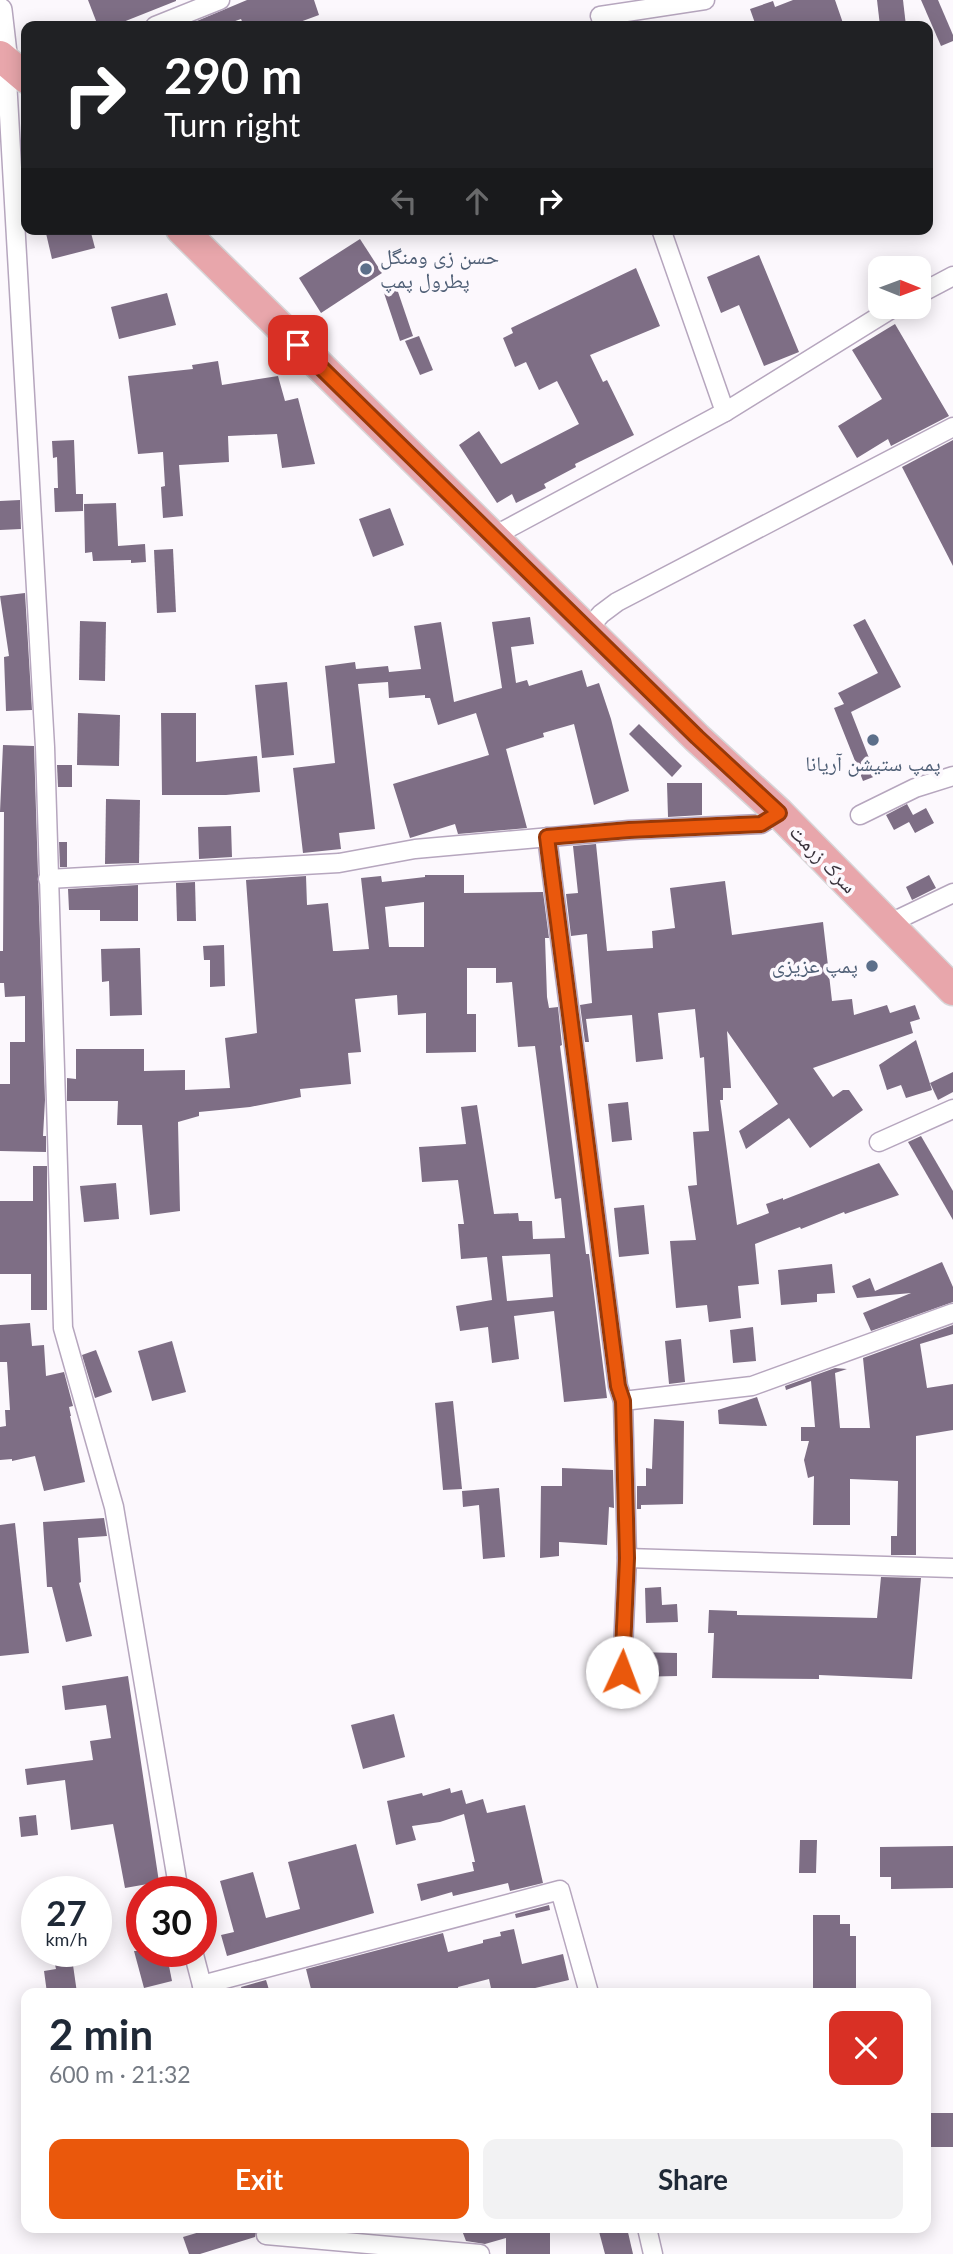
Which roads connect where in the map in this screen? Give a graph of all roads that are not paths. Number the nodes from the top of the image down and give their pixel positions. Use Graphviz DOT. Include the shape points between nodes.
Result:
graph roads {
  1 [pos="220,0"];
  2 [pos="705,0"];
  3 [pos="0,10"];
  4 [pos="599,14"];
  5 [pos="168,21"];
  6 [pos="11,65"];
  7 [pos="187,235"];
  8 [pos="663,235"];
  9 [pos="953,276"];
  10 [pos="931,288"];
  11 [pos="876,319"];
  12 [pos="725,412"];
  13 [pos="953,427"];
  14 [pos="492,537"];
  15 [pos="587,630"];
  16 [pos="953,776"];
  17 [pos="779,813"];
  18 [pos="860,815"];
  19 [pos="547,837"];
  20 [pos="48,879"];
  21 [pos="953,893"];
  22 [pos="886,925"];
  23 [pos="953,990"];
  24 [pos="953,1110"];
  25 [pos="880,1142"];
  26 [pos="953,1313"];
  27 [pos="623,1401"];
  28 [pos="627,1558"];
  29 [pos="953,1568"];
  30 [pos="622,1672"];
  31 [pos="176,1876"];
  32 [pos="197,1967"];
  33 [pos="203,1988"];
  34 [pos="207,1988"];
  35 [pos="588,1988"];
  36 [pos="265,2233"];
  37 [pos="275,2233"];
  38 [pos="648,2233"];
  39 [pos="469,2253"];
  40 [pos="273,2254"];
  41 [pos="653,2254"];
  1 -- 5 [label="street"];
  2 -- 4 [label="street"];
  3 -- 6 [label="street"];
  6 -- 20 [label="street"];
  7 -- 14 [label="highway, سرک زرمت"];
  8 -- 12 [label="street"];
  9 -- 10 [label="street"];
  11 -- 12 [label="street"];
  12 -- 14 [label="street"];
  13 -- 15 [label="street" via="617,602"];
  14 -- 15 [label="highway, سرک زرمت"];
  15 -- 17 [label="highway, سرک زرمت"];
  16 -- 18 [label="street" via="915,788"];
  17 -- 19 [label="street" via="761,824"];
  17 -- 22 [label="highway, سرک زرمت"];
  19 -- 20 [label="street" via="415,849 339,863"];
  19 -- 27 [label="street"];
  20 -- 31 [label="street" via="63,1328 114,1507"];
  21 -- 22 [label="street"];
  22 -- 23 [label="highway, سرک زرمت"];
  24 -- 25 [label="street"];
  26 -- 27 [label="street" via="752,1386"];
  27 -- 28 [label="street"];
  28 -- 29 [label="street"];
  28 -- 30 [label="street"];
  32 -- 33 [label="street"];
  34 -- 35 [label="street" via="560,1891"];
  36 -- 40 [label="street"];
  37 -- 39 [label="street"];
  38 -- 41 [label="street"];
}
